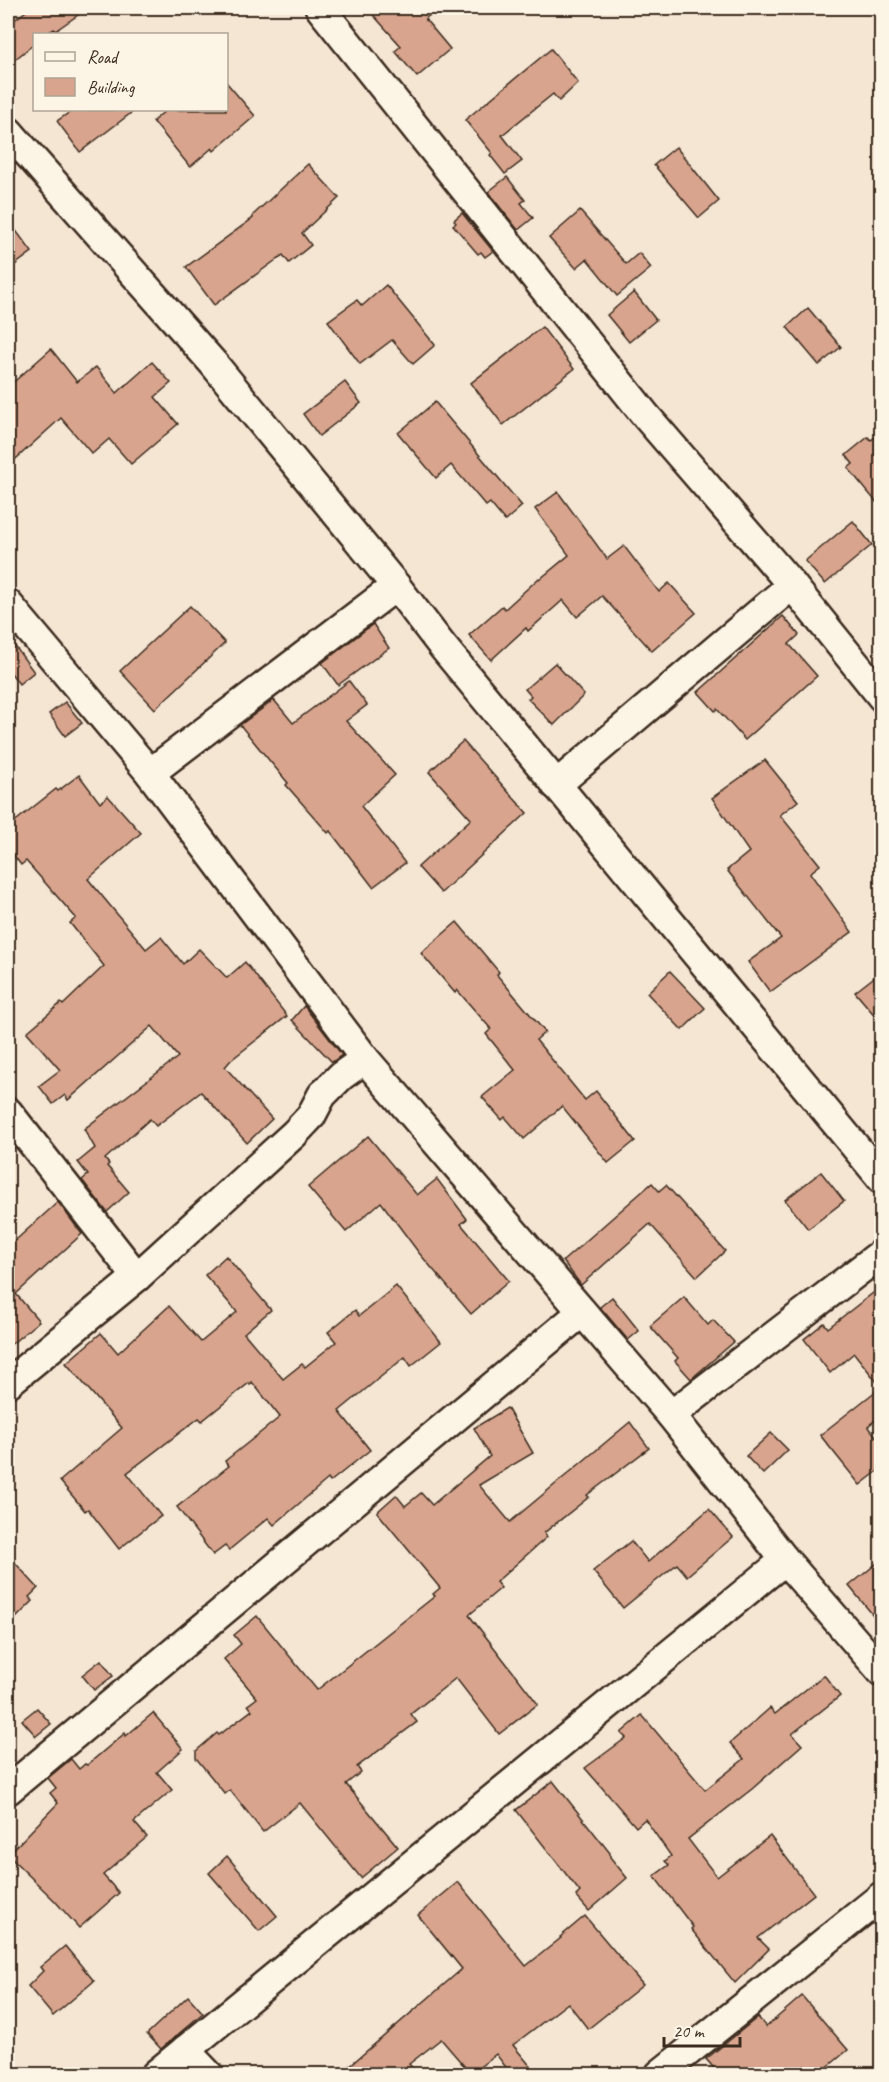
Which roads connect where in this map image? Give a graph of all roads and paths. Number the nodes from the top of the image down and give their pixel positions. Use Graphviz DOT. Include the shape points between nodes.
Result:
graph roads {
  1 [pos="320,8"];
  2 [pos="8,132"];
  3 [pos="792,585"];
  4 [pos="396,586"];
  5 [pos="8,604"];
  6 [pos="882,697"];
  7 [pos="150,773"];
  8 [pos="556,785"];
  9 [pos="365,1059"];
  10 [pos="8,1112"];
  11 [pos="882,1179"];
  12 [pos="882,1253"];
  13 [pos="137,1277"];
  14 [pos="582,1312"];
  15 [pos="8,1383"];
  16 [pos="671,1415"];
  17 [pos="785,1560"];
  18 [pos="882,1672"];
  19 [pos="8,1790"];
  20 [pos="882,1896"];
  21 [pos="185,2050"];
  22 [pos="156,2074"];
  23 [pos="208,2074"];
  24 [pos="660,2074"];
  1 -- 3 [label="street" via="646,416"];
  2 -- 4 [label="street" via="213,363"];
  3 -- 6 [label="street"];
  3 -- 8 [label="street"];
  4 -- 7 [label="street"];
  4 -- 8 [label="street"];
  5 -- 7 [label="street"];
  7 -- 9 [label="street"];
  8 -- 11 [label="street"];
  9 -- 13 [label="street" via="322,1095 311,1116 294,1134"];
  9 -- 14 [label="street"];
  10 -- 13 [label="street"];
  12 -- 16 [label="street"];
  13 -- 15 [label="street"];
  14 -- 16 [label="street"];
  14 -- 19 [label="street"];
  16 -- 17 [label="street"];
  17 -- 18 [label="street"];
  17 -- 21 [label="street"];
  20 -- 24 [label="street"];
  21 -- 22 [label="street"];
  21 -- 23 [label="street"];
}
